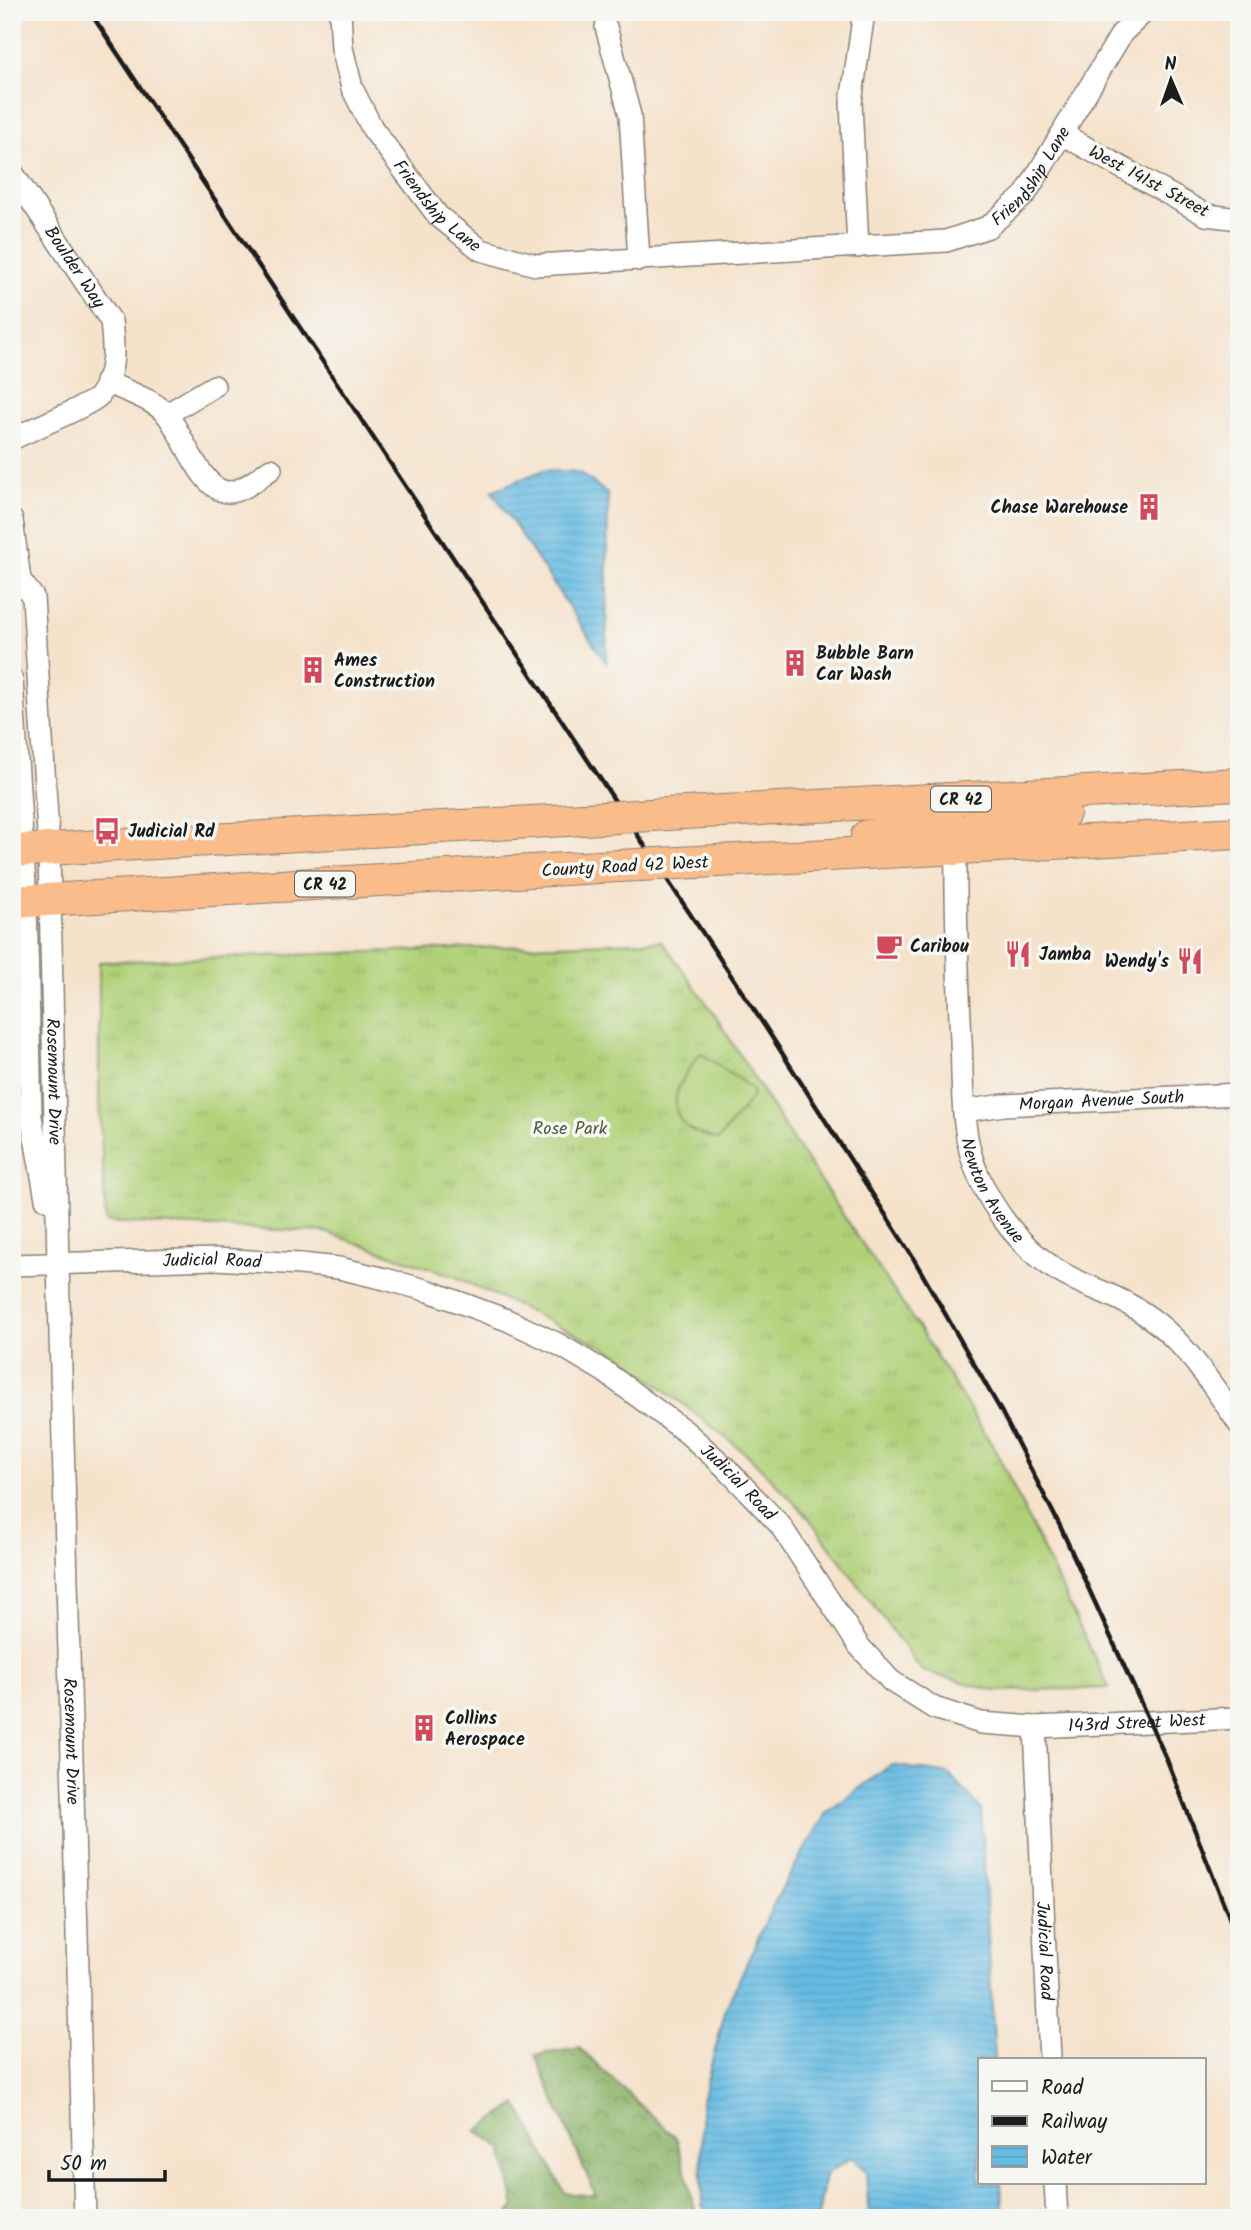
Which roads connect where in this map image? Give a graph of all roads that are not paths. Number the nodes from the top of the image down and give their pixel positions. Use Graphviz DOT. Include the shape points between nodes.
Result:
graph roads {
  1 [pos="340,12"];
  2 [pos="864,12"];
  3 [pos="1144,12"];
  4 [pos="606,27"];
  5 [pos="1062,134"];
  6 [pos="12,172"];
  7 [pos="1239,219"];
  8 [pos="858,247"];
  9 [pos="639,260"];
  10 [pos="106,382"];
  11 [pos="214,386"];
  12 [pos="167,414"];
  13 [pos="12,439"];
  14 [pos="271,469"];
  15 [pos="12,520"];
  16 [pos="16,586"];
  17 [pos="12,680"];
  18 [pos="1239,786"];
  19 [pos="951,799"];
  20 [pos="1239,833"];
  21 [pos="956,849"];
  22 [pos="28,850"];
  23 [pos="717,862"];
  24 [pos="29,901"];
  25 [pos="1239,1094"];
  26 [pos="964,1111"];
  27 [pos="58,1263"];
  28 [pos="12,1265"];
  29 [pos="1239,1424"];
  30 [pos="1239,1718"];
  31 [pos="1035,1727"];
  32 [pos="1050,2058"];
  33 [pos="1055,2184"];
  34 [pos="85,2218"];
  35 [pos="1057,2218"];
  1 -- 9 [label="street, Friendship Lane" via="342,48 352,88 372,128 438,216 481,250 536,265"];
  2 -- 8 [label="street" via="851,103"];
  3 -- 5 [label="street, Friendship Lane" via="1122,33"];
  4 -- 9 [label="street" via="630,115"];
  5 -- 7 [label="street, West 141st Street" via="1206,215"];
  5 -- 8 [label="street, Friendship Lane" via="1025,195 988,227 946,241"];
  6 -- 10 [label="street, Boulder Way" via="111,321 112,369"];
  8 -- 9 [label="street, Friendship Lane"];
  10 -- 12 [label="street"];
  10 -- 13 [label="street" via="99,397"];
  11 -- 12 [label="street"];
  12 -- 14 [label="street" via="216,489 243,488"];
  15 -- 16 [label="street"];
  16 -- 22 [label="street" via="33,597"];
  17 -- 22 [label="street"];
  18 -- 19 [label="highway, CR 42"];
  18 -- 21 [label="highway" via="986,822 961,834"];
  19 -- 22 [label="highway, CR 42, bridge"];
  19 -- 23 [label="highway" via="947,813 937,822 919,827"];
  20 -- 21 [label="highway, County Road 42 West / CR 42"];
  21 -- 23 [label="highway, County Road 42 West / CR 42"];
  21 -- 26 [label="street, Newton Avenue"];
  22 -- 24 [label="street"];
  23 -- 24 [label="highway, County Road 42 West / CR 42, bridge"];
  24 -- 27 [label="street, Rosemount Drive"];
  25 -- 26 [label="street, Morgan Avenue South" via="1004,1105"];
  26 -- 29 [label="street, Newton Avenue" via="978,1176 1026,1247 1051,1267 1127,1303 1170,1333"];
  27 -- 28 [label="street, Judicial Road"];
  27 -- 31 [label="street, Judicial Road" via="216,1258 338,1268 450,1298 558,1344 645,1400 725,1467 780,1525 859,1646 891,1682 934,1708 981,1723"];
  27 -- 34 [label="street, Rosemount Drive"];
  30 -- 31 [label="street, 143rd Street West"];
  31 -- 32 [label="street, Judicial Road"];
  33 -- 35 [label="street"];
}
